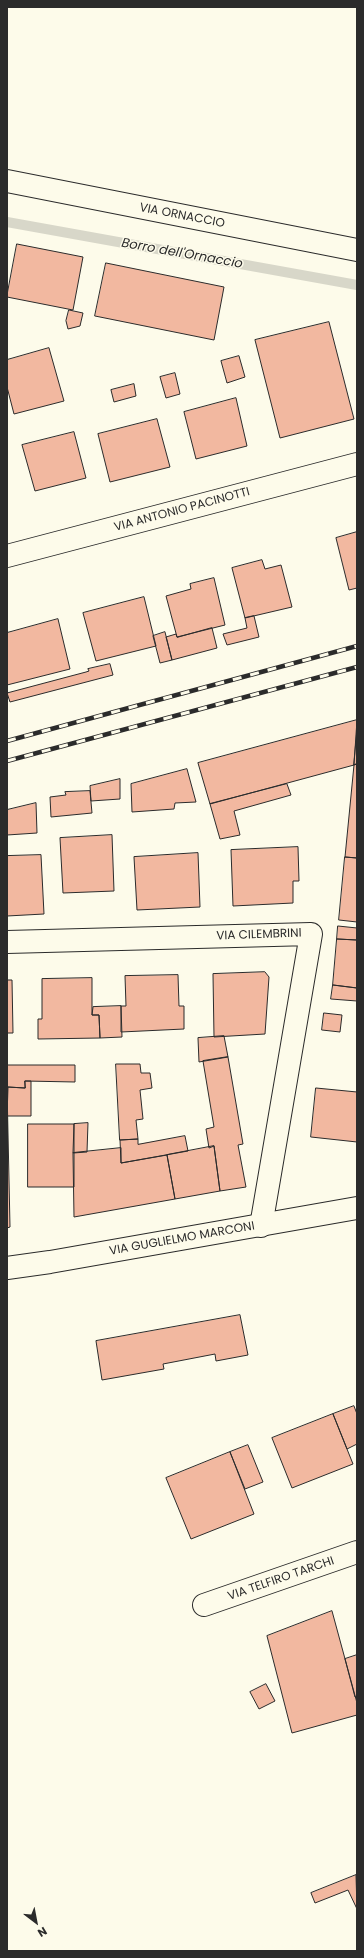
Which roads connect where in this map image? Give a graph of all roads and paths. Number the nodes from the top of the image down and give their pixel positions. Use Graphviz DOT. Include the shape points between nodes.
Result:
graph roads {
  1 [pos="7,181"];
  2 [pos="357,250"];
  3 [pos="357,464"];
  4 [pos="7,556"];
  5 [pos="7,942"];
  6 [pos="357,1208"];
  7 [pos="261,1226"];
  8 [pos="7,1268"];
  9 [pos="357,1552"];
  10 [pos="204,1605"];
  1 -- 2 [label="street, VIA ORNACCIO"];
  3 -- 4 [label="street, VIA ANTONIO PACINOTTI"];
  5 -- 7 [label="street, VIA CILEMBRINI" via="311,934"];
  6 -- 7 [label="street, VIA GUGLIELMO MARCONI"];
  7 -- 8 [label="street, VIA GUGLIELMO MARCONI"];
  9 -- 10 [label="street, VIA TELFIRO TARCHI"];
}
